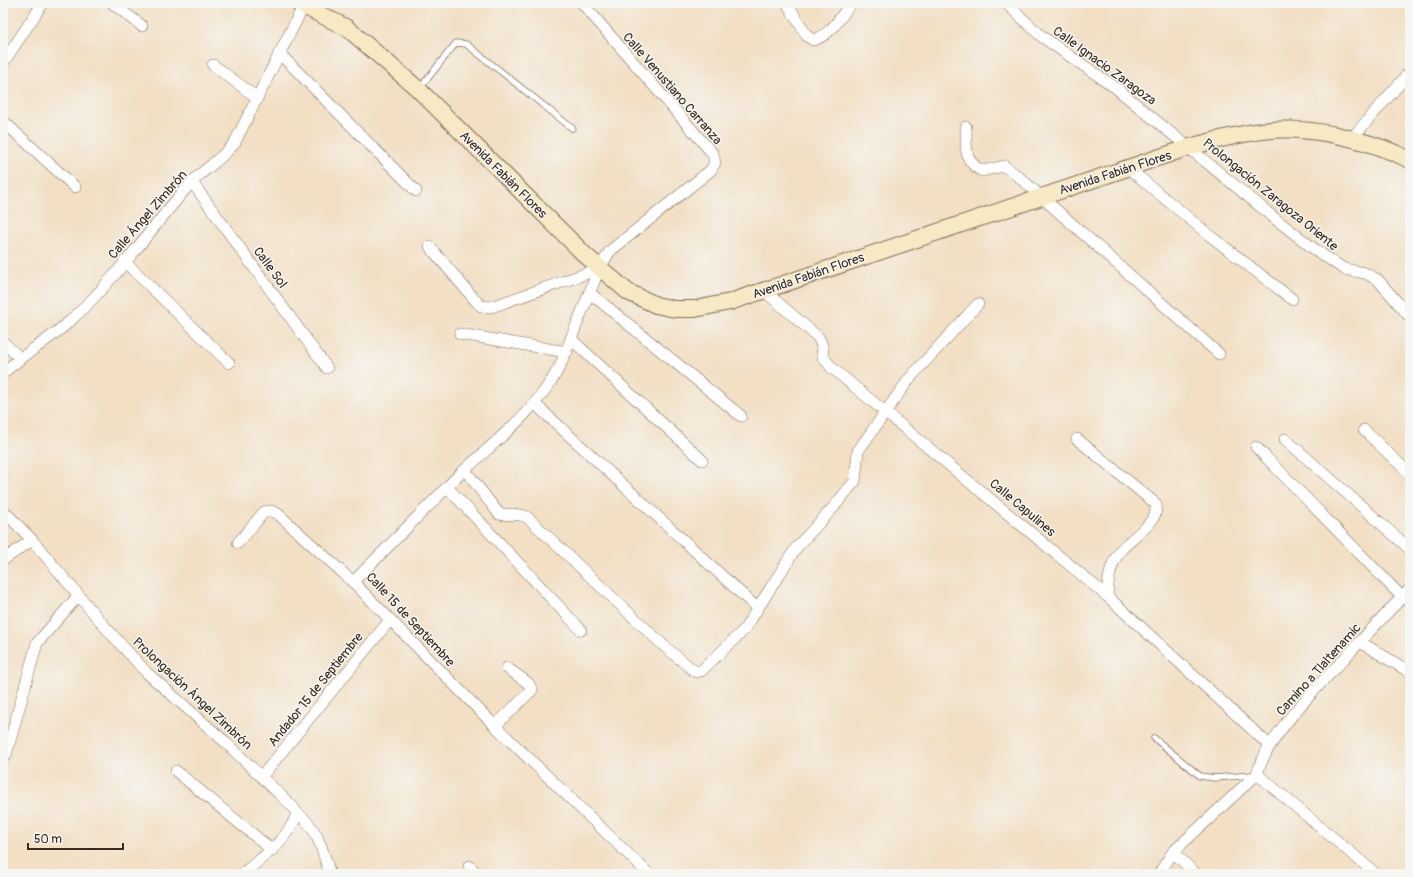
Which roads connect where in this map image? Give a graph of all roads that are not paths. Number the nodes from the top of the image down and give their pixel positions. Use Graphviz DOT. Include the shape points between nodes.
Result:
graph roads {
  1 [pos="43,3"];
  2 [pos="112,3"];
  3 [pos="582,3"];
  4 [pos="787,3"];
  5 [pos="852,3"];
  6 [pos="1006,3"];
  7 [pos="301,4"];
  8 [pos="142,26"];
  9 [pos="280,53"];
  10 [pos="3,63"];
  11 [pos="213,66"];
  12 [pos="1410,72"];
  13 [pos="418,90"];
  14 [pos="256,96"];
  15 [pos="3,121"];
  16 [pos="966,127"];
  17 [pos="572,128"];
  18 [pos="1352,138"];
  19 [pos="1190,147"];
  20 [pos="1410,160"];
  21 [pos="1128,168"];
  22 [pos="192,182"];
  23 [pos="75,187"];
  24 [pos="416,191"];
  25 [pos="1041,196"];
  26 [pos="430,247"];
  27 [pos="124,261"];
  28 [pos="600,269"];
  29 [pos="763,290"];
  30 [pos="590,293"];
  31 [pos="1292,300"];
  32 [pos="978,304"];
  33 [pos="1410,317"];
  34 [pos="460,334"];
  35 [pos="572,340"];
  36 [pos="3,342"];
  37 [pos="567,352"];
  38 [pos="1219,354"];
  39 [pos="20,358"];
  40 [pos="229,363"];
  41 [pos="327,368"];
  42 [pos="3,373"];
  43 [pos="535,404"];
  44 [pos="886,412"];
  45 [pos="741,416"];
  46 [pos="1364,430"];
  47 [pos="1077,439"];
  48 [pos="1285,439"];
  49 [pos="1256,447"];
  50 [pos="702,460"];
  51 [pos="465,470"];
  52 [pos="1410,474"];
  53 [pos="447,487"];
  54 [pos="3,510"];
  55 [pos="32,540"];
  56 [pos="238,543"];
  57 [pos="1410,549"];
  58 [pos="3,560"];
  59 [pos="353,582"];
  60 [pos="1406,593"];
  61 [pos="78,596"];
  62 [pos="1107,596"];
  63 [pos="757,608"];
  64 [pos="390,620"];
  65 [pos="581,630"];
  66 [pos="1360,642"];
  67 [pos="507,668"];
  68 [pos="1410,672"];
  69 [pos="495,726"];
  70 [pos="1154,738"];
  71 [pos="1269,745"];
  72 [pos="3,758"];
  73 [pos="176,770"];
  74 [pos="1257,774"];
  75 [pos="262,776"];
  76 [pos="297,813"];
  77 [pos="272,850"];
  78 [pos="1173,852"];
  79 [pos="469,866"];
  80 [pos="242,874"];
  81 [pos="330,874"];
  82 [pos="477,874"];
  83 [pos="649,874"];
  84 [pos="1159,874"];
  85 [pos="1196,874"];
  86 [pos="1376,874"];
  1 -- 10 [label="street"];
  2 -- 8 [label="street"];
  3 -- 28 [label="street, Calle Venustiano Carranza" via="713,154 715,162 711,170 610,251"];
  4 -- 5 [label="street" via="807,36 813,40 828,33"];
  6 -- 19 [label="street, Calle Ignacio Zaragoza" via="1041,36 1116,88"];
  7 -- 9 [label="street, Calle Ángel Zimbrón"];
  7 -- 13 [label="main road, Avenida Fabián Flores" via="347,28"];
  9 -- 14 [label="street, Calle Ángel Zimbrón"];
  9 -- 24 [label="street"];
  11 -- 14 [label="street"];
  12 -- 18 [label="street"];
  13 -- 17 [label="lane" via="456,43 466,44"];
  13 -- 28 [label="main road, Avenida Fabián Flores"];
  14 -- 22 [label="street, Calle Ángel Zimbrón" via="235,142 226,154"];
  15 -- 23 [label="street"];
  16 -- 25 [label="street" via="967,158 972,166 982,171 1004,166"];
  18 -- 19 [label="main road, Avenida Fabián Flores" via="1282,129 1241,134"];
  18 -- 20 [label="main road, Avenida Fabián Flores" via="1390,150"];
  19 -- 21 [label="main road, Avenida Fabián Flores"];
  19 -- 33 [label="street, Prolongación Zaragoza Oriente" via="1317,251 1344,269 1366,273 1378,280"];
  21 -- 25 [label="main road, Avenida Fabián Flores"];
  21 -- 31 [label="street" via="1209,236"];
  22 -- 27 [label="street, Calle Ángel Zimbrón"];
  22 -- 41 [label="street, Calle Sol"];
  25 -- 29 [label="main road, Avenida Fabián Flores"];
  25 -- 38 [label="street"];
  26 -- 28 [label="street" via="475,300 481,306 491,308"];
  27 -- 39 [label="street, Calle Ángel Zimbrón" via="70,321"];
  27 -- 40 [label="street"];
  28 -- 29 [label="main road, Avenida Fabián Flores" via="628,292 656,305 675,309 696,309 730,302"];
  28 -- 30 [label="street, Calle 15 de Septiembre"];
  29 -- 44 [label="street, Calle Capulines" via="818,337 823,357 832,368"];
  30 -- 35 [label="street, Calle 15 de Septiembre"];
  30 -- 45 [label="street"];
  32 -- 44 [label="street" via="909,379"];
  34 -- 37 [label="street"];
  35 -- 37 [label="street, Calle 15 de Septiembre"];
  35 -- 50 [label="street"];
  36 -- 39 [label="street"];
  37 -- 43 [label="street, Calle 15 de Septiembre" via="553,380"];
  39 -- 42 [label="street, Calle Ángel Zimbrón"];
  43 -- 51 [label="street, Calle 15 de Septiembre"];
  43 -- 63 [label="street"];
  44 -- 62 [label="street, Calle Capulines"];
  44 -- 63 [label="street" via="858,452 855,481 796,548"];
  46 -- 52 [label="street"];
  47 -- 62 [label="street" via="1156,504 1157,511 1153,519 1120,551 1111,567"];
  48 -- 57 [label="street"];
  49 -- 60 [label="street"];
  51 -- 53 [label="street, Calle 15 de Septiembre"];
  51 -- 63 [label="street" via="499,514 507,516 520,513 527,517 664,646 697,672 702,671 744,630"];
  53 -- 59 [label="street, Calle 15 de Septiembre"];
  53 -- 65 [label="street"];
  54 -- 55 [label="street, Prolongación Ángel Zimbrón"];
  55 -- 58 [label="street"];
  55 -- 61 [label="street, Prolongación Ángel Zimbrón"];
  56 -- 59 [label="street" via="264,512 271,511 278,514"];
  59 -- 64 [label="street, Calle 15 de Septiembre"];
  60 -- 66 [label="street, Camino a Tlaltenamic"];
  61 -- 72 [label="street" via="37,643 6,755"];
  61 -- 75 [label="street, Prolongación Ángel Zimbrón" via="146,672"];
  62 -- 71 [label="street, Calle Capulines"];
  64 -- 69 [label="street, Calle 15 de Septiembre"];
  64 -- 75 [label="street, Andador 15 de Septiembre"];
  66 -- 68 [label="street"];
  66 -- 71 [label="street, Camino a Tlaltenamic" via="1312,692"];
  67 -- 69 [label="street" via="528,683 532,690"];
  69 -- 83 [label="street, Calle 15 de Septiembre"];
  70 -- 74 [label="lane" via="1200,776 1233,778"];
  71 -- 74 [label="street, Camino a Tlaltenamic"];
  73 -- 77 [label="street"];
  74 -- 78 [label="street"];
  74 -- 86 [label="street"];
  75 -- 76 [label="street, Prolongación Ángel Zimbrón"];
  76 -- 77 [label="street" via="295,821"];
  76 -- 81 [label="street, Prolongación Ángel Zimbrón" via="308,821 316,833"];
  77 -- 80 [label="street"];
  78 -- 84 [label="street"];
  78 -- 85 [label="street"];
  79 -- 82 [label="street"];
}
